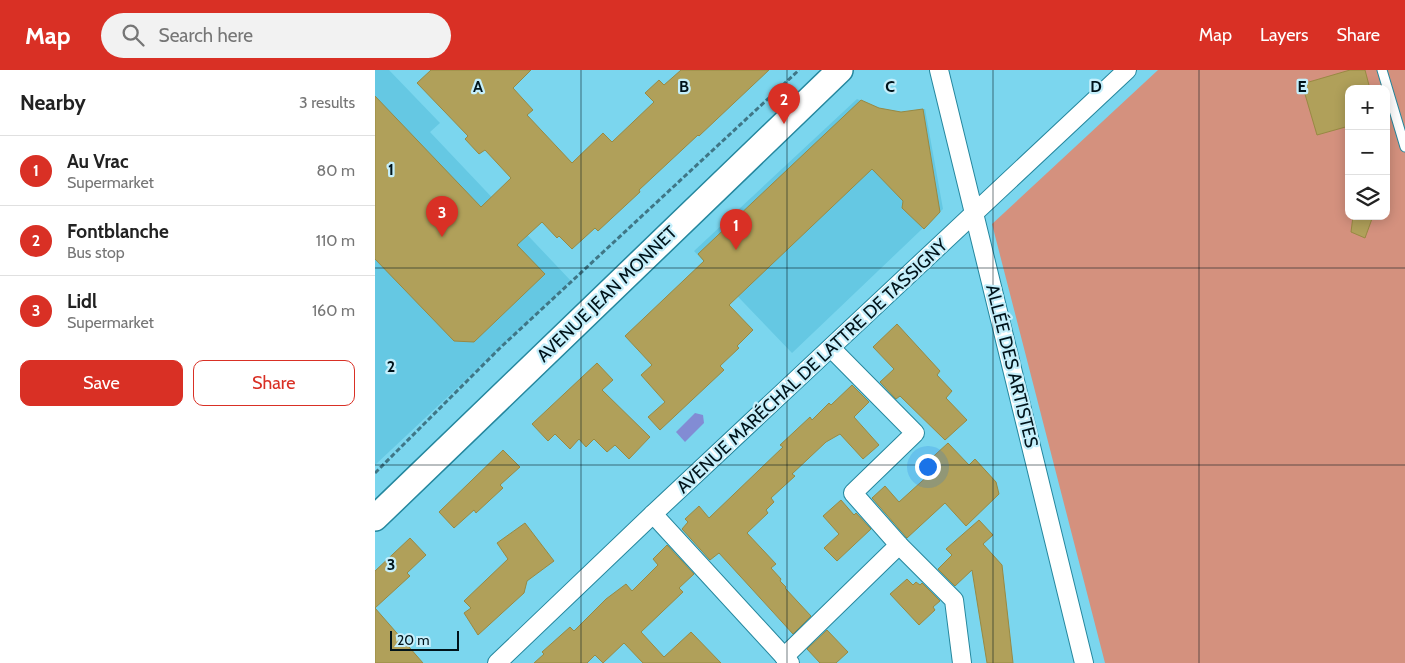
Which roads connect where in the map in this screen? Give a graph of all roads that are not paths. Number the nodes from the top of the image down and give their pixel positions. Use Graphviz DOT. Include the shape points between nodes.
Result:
graph roads {
  1 [pos="840,70"];
  2 [pos="939,70"];
  3 [pos="1127,70"];
  4 [pos="1383,70"];
  5 [pos="1405,147"];
  6 [pos="975,213"];
  7 [pos="831,348"];
  8 [pos="653,514"];
  9 [pos="375,518"];
  10 [pos="899,545"];
  11 [pos="787,660"];
  12 [pos="497,663"];
  13 [pos="962,663"];
  14 [pos="1085,663"];
  1 -- 9 [label="street, AVENUE JEAN MONNET"];
  2 -- 6 [label="street, ALLÉE DES ARTISTES"];
  3 -- 6 [label="street, AVENUE MARÉCHAL DE LATTRE DE TASSIGNY"];
  4 -- 5 [label="lane"];
  6 -- 7 [label="street, AVENUE MARÉCHAL DE LATTRE DE TASSIGNY"];
  6 -- 14 [label="street, ALLÉE DES ARTISTES"];
  7 -- 8 [label="street, AVENUE MARÉCHAL DE LATTRE DE TASSIGNY"];
  7 -- 10 [label="street" via="915,433 853,493"];
  8 -- 11 [label="street"];
  8 -- 12 [label="street, AVENUE MARÉCHAL DE LATTRE DE TASSIGNY"];
  10 -- 11 [label="street"];
  10 -- 13 [label="street" via="954,600"];
}
